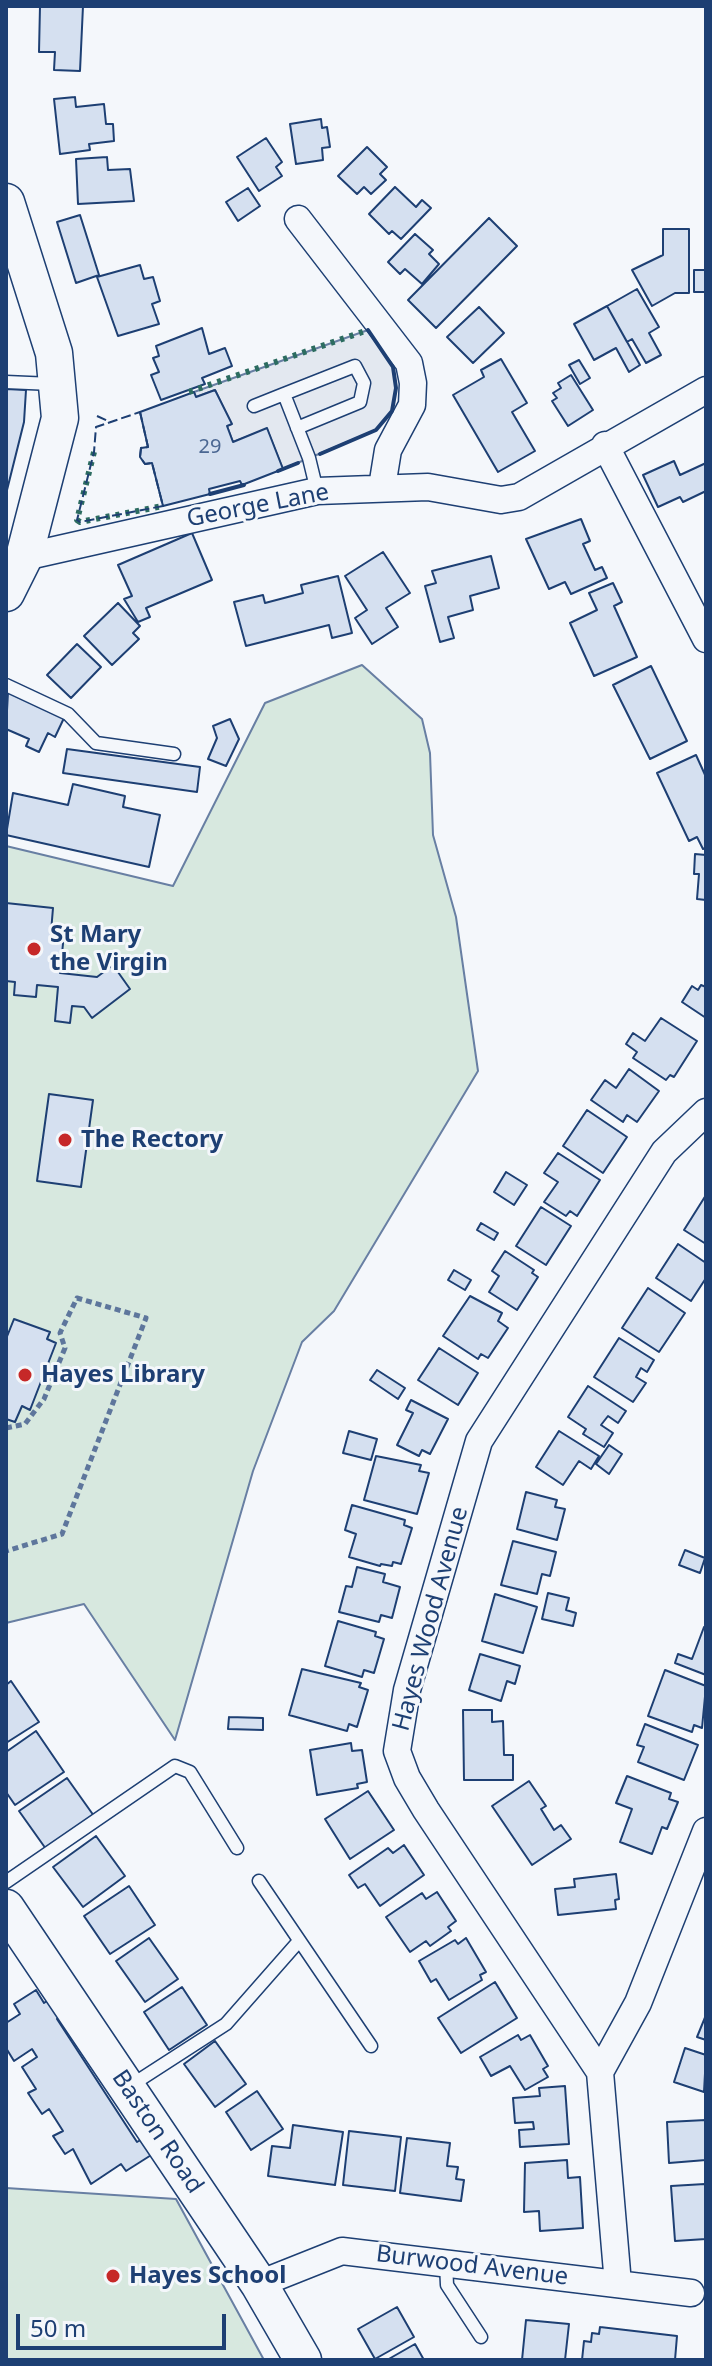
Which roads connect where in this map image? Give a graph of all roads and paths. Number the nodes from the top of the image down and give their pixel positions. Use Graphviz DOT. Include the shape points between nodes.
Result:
graph roads {
  1 [pos="6,202"];
  2 [pos="298,219"];
  3 [pos="6,382"];
  4 [pos="59,384"];
  5 [pos="706,390"];
  6 [pos="284,394"];
  7 [pos="254,406"];
  8 [pos="297,428"];
  9 [pos="605,445"];
  10 [pos="382,487"];
  11 [pos="317,491"];
  12 [pos="24,557"];
  13 [pos="6,593"];
  14 [pos="706,639"];
  15 [pos="6,685"];
  16 [pos="174,754"];
  17 [pos="706,1112"];
  18 [pos="6,1428"];
  19 [pos="6,1551"];
  20 [pos="706,1831"];
  21 [pos="237,1848"];
  22 [pos="259,1881"];
  23 [pos="6,1882"];
  24 [pos="6,1908"];
  25 [pos="299,1941"];
  26 [pos="371,2046"];
  27 [pos="600,2072"];
  28 [pos="127,2088"];
  29 [pos="446,2263"];
  30 [pos="259,2284"];
  31 [pos="618,2284"];
  32 [pos="691,2293"];
  33 [pos="481,2337"];
  34 [pos="303,2360"];
  1 -- 4 [label="main road"];
  2 -- 10 [label="street" via="409,363 412,405 388,450"];
  3 -- 4 [label="lane"];
  4 -- 12 [label="main road" via="60,418"];
  5 -- 9 [label="street, George Lane"];
  6 -- 7 [label="lane"];
  6 -- 8 [label="lane"];
  6 -- 8 [label="lane" via="355,366 364,383 360,402"];
  8 -- 11 [label="lane"];
  9 -- 10 [label="street, George Lane" via="519,497 501,500 428,487"];
  9 -- 14 [label="street"];
  10 -- 11 [label="street, George Lane"];
  11 -- 12 [label="street, George Lane"];
  12 -- 13 [label="main road"];
  15 -- 16 [label="lane" via="68,714 96,743"];
  17 -- 27 [label="street, Hayes Wood Avenue" via="664,1152 479,1441 407,1690 397,1751 426,1810"];
  18 -- 19 [label="path" via="25,1424 44,1399 65,1348 60,1333 77,1298 146,1318 62,1534"];
  20 -- 27 [label="street" via="638,2003"];
  21 -- 23 [label="lane" via="190,1772 175,1766"];
  22 -- 25 [label="lane"];
  24 -- 28 [label="main road, Baston Road"];
  25 -- 26 [label="lane"];
  25 -- 28 [label="lane" via="226,2024"];
  27 -- 31 [label="street, Hayes Wood Avenue"];
  28 -- 30 [label="main road, Baston Road"];
  29 -- 30 [label="street, Burwood Avenue" via="342,2251"];
  29 -- 31 [label="street, Burwood Avenue"];
  29 -- 33 [label="lane" via="447,2285"];
  30 -- 34 [label="main road, Baston Road"];
  31 -- 32 [label="street, Burwood Avenue"];
}
